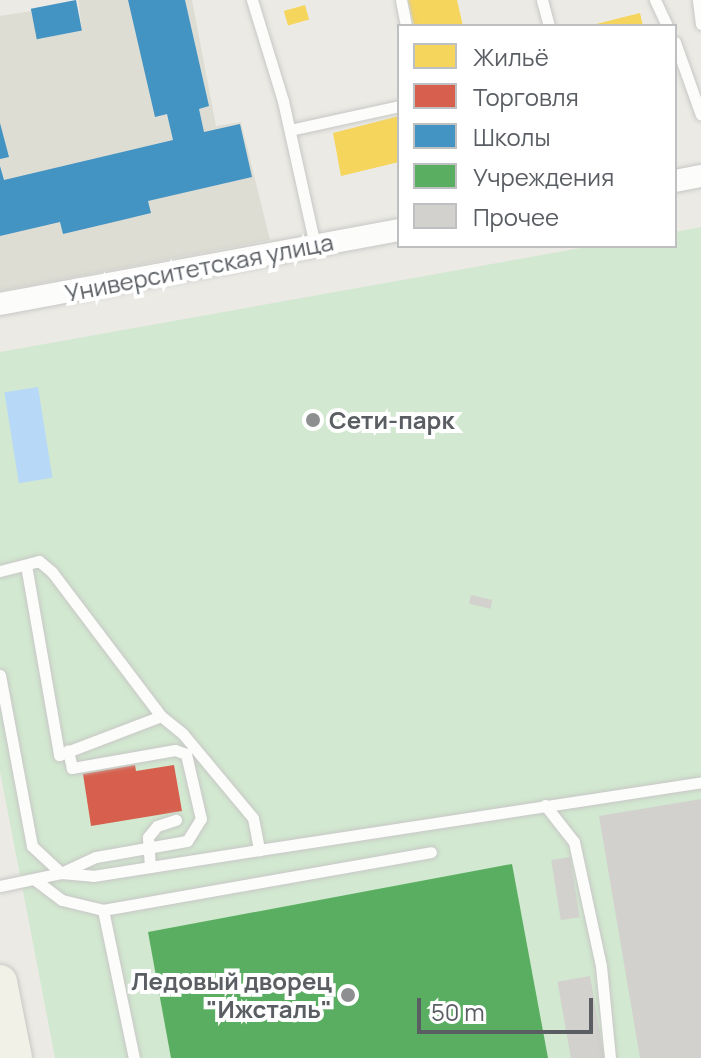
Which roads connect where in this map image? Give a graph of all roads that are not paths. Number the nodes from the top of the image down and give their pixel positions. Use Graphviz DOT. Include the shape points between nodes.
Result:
graph roads {
  1 [pos="252,0"];
  2 [pos="401,0"];
  3 [pos="542,0"];
  4 [pos="655,0"];
  5 [pos="698,0"];
  6 [pos="406,24"];
  7 [pos="548,24"];
  8 [pos="666,24"];
  9 [pos="701,24"];
  10 [pos="677,48"];
  11 [pos="397,106"];
  12 [pos="701,115"];
  13 [pos="290,130"];
  14 [pos="701,176"];
  15 [pos="677,181"];
  16 [pos="397,230"];
  17 [pos="315,245"];
  18 [pos="0,304"];
  19 [pos="26,565"];
  20 [pos="0,571"];
  21 [pos="0,675"];
  22 [pos="161,716"];
  23 [pos="68,750"];
  24 [pos="701,782"];
  25 [pos="545,805"];
  26 [pos="176,820"];
  27 [pos="146,848"];
  28 [pos="259,850"];
  29 [pos="431,852"];
  30 [pos="150,867"];
  31 [pos="61,873"];
  32 [pos="34,879"];
  33 [pos="0,886"];
  34 [pos="103,910"];
  35 [pos="0,982"];
  36 [pos="15,1058"];
  37 [pos="134,1058"];
  38 [pos="610,1058"];
  1 -- 13 [label="lane"];
  2 -- 6 [label="lane"];
  3 -- 7 [label="lane"];
  4 -- 8 [label="lane"];
  5 -- 9 [label="lane"];
  10 -- 12 [label="lane"];
  11 -- 13 [label="lane"];
  13 -- 17 [label="lane"];
  14 -- 15 [label="street"];
  16 -- 17 [label="street, Университетская улица"];
  17 -- 18 [label="street, Университетская улица"];
  19 -- 20 [label="lane"];
  19 -- 22 [label="lane" via="39,561 52,572"];
  19 -- 23 [label="lane" via="59,755"];
  21 -- 31 [label="lane" via="32,846"];
  22 -- 23 [label="lane"];
  22 -- 28 [label="lane" via="183,734 253,818"];
  23 -- 27 [label="lane" via="72,768 175,750 186,754 201,819 187,841"];
  24 -- 25 [label="lane"];
  25 -- 28 [label="lane"];
  25 -- 38 [label="lane" via="574,842 601,966"];
  26 -- 27 [label="lane" via="157,826"];
  27 -- 30 [label="lane"];
  27 -- 31 [label="lane" via="96,857"];
  28 -- 30 [label="lane"];
  29 -- 34 [label="lane"];
  30 -- 31 [label="lane" via="93,876"];
  31 -- 32 [label="lane"];
  32 -- 33 [label="lane"];
  32 -- 34 [label="lane" via="62,900"];
  34 -- 37 [label="lane"];
  35 -- 36 [label="main road"];
}
